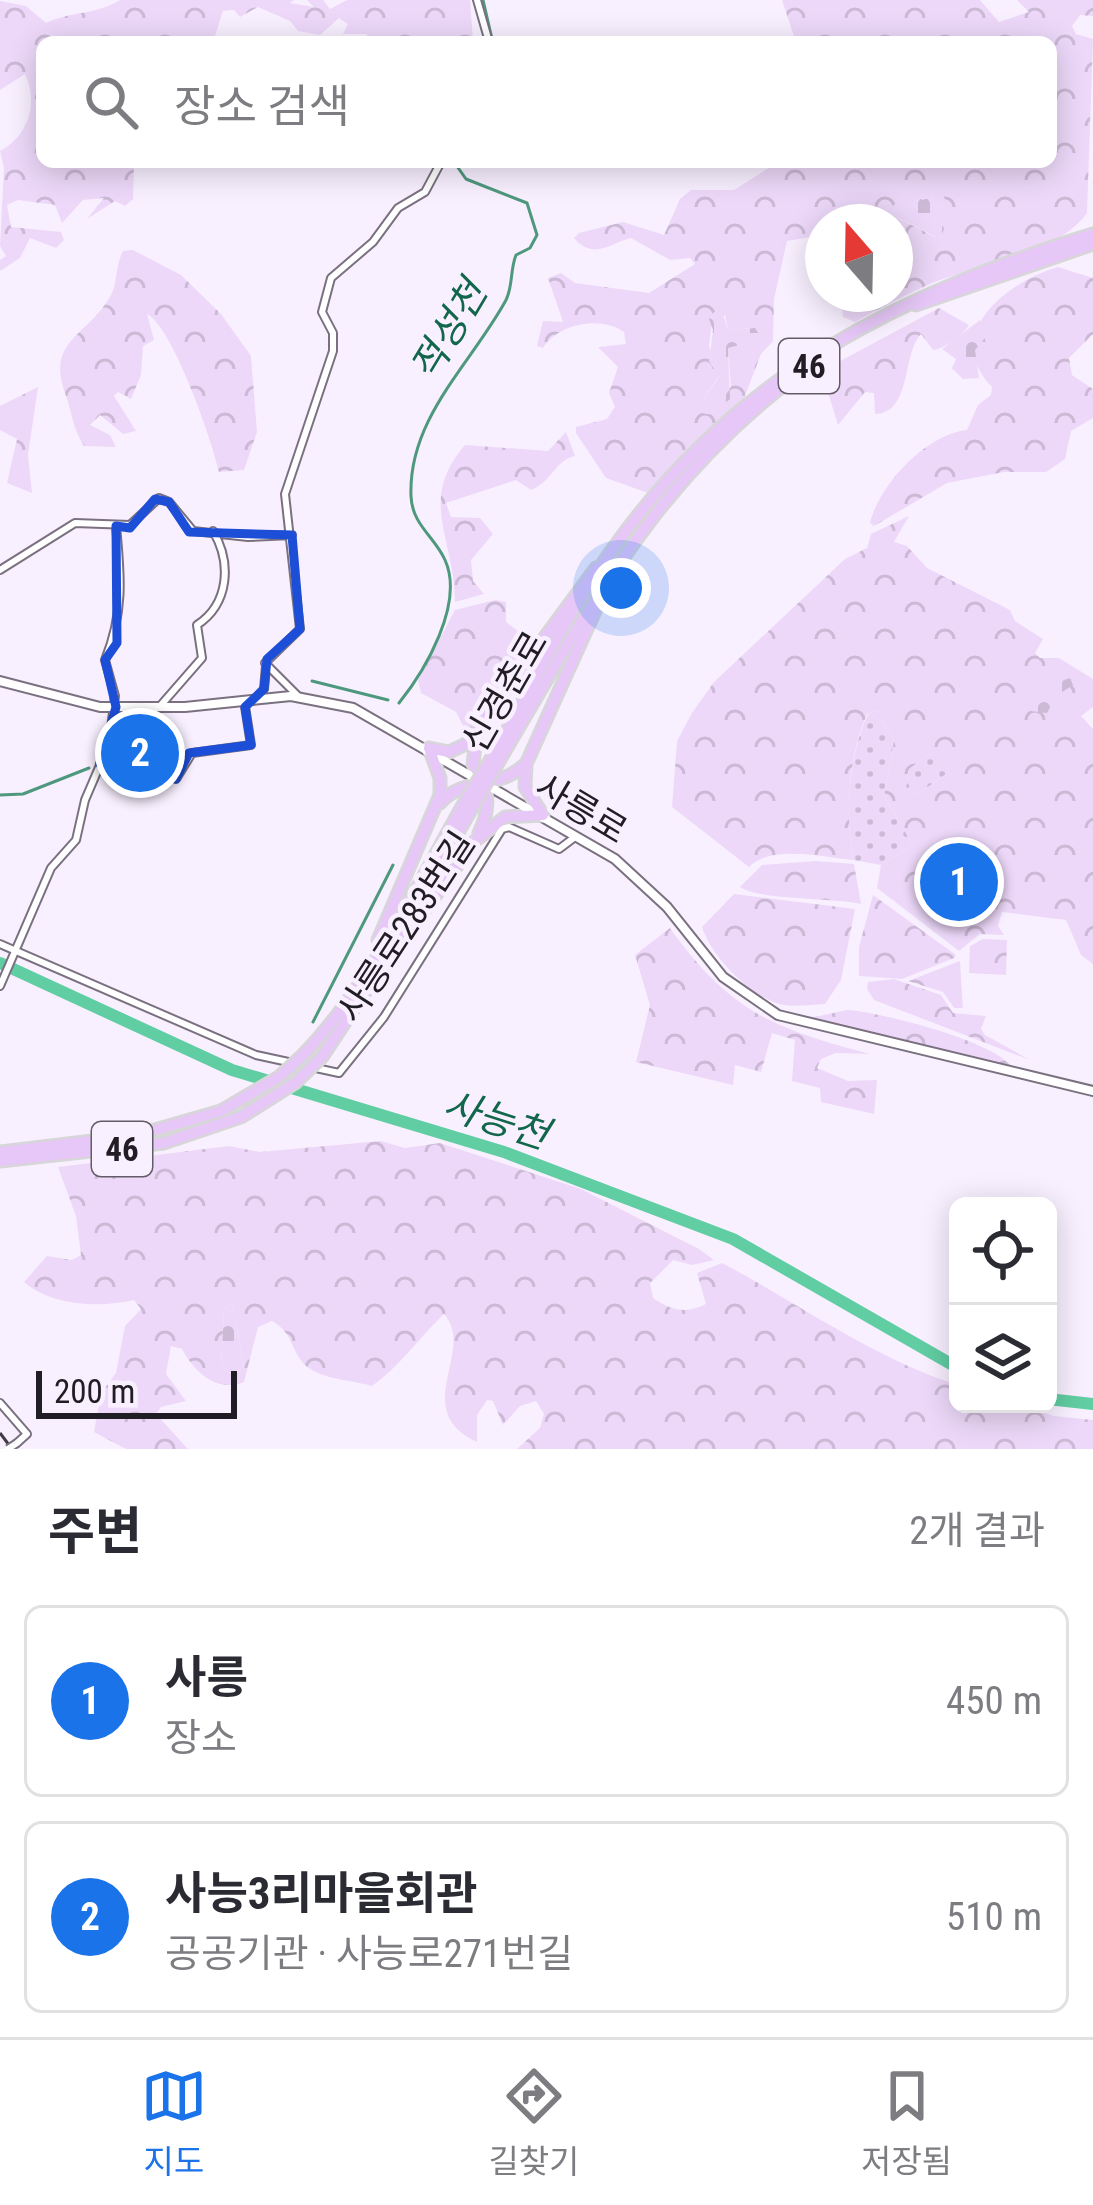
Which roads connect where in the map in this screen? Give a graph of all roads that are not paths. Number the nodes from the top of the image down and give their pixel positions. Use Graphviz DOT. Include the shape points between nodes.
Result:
graph roads {
  1 [pos="477,0"];
  2 [pos="487,36"];
  3 [pos="438,168"];
  4 [pos="1093,239"];
  5 [pos="1066,248"];
  6 [pos="116,526"];
  7 [pos="213,531"];
  8 [pos="292,535"];
  9 [pos="617,542"];
  10 [pos="611,569"];
  11 [pos="0,570"];
  12 [pos="266,663"];
  13 [pos="0,681"];
  14 [pos="299,697"];
  15 [pos="255,698"];
  16 [pos="244,700"];
  17 [pos="116,707"];
  18 [pos="159,708"];
  19 [pos="484,723"];
  20 [pos="429,748"];
  21 [pos="495,761"];
  22 [pos="100,764"];
  23 [pos="526,764"];
  24 [pos="485,783"];
  25 [pos="471,800"];
  26 [pos="433,812"];
  27 [pos="543,815"];
  28 [pos="578,835"];
  29 [pos="475,841"];
  30 [pos="0,944"];
  31 [pos="14,951"];
  32 [pos="373,957"];
  33 [pos="372,983"];
  34 [pos="0,986"];
  35 [pos="1093,1091"];
  36 [pos="0,1157"];
  37 [pos="0,1403"];
  38 [pos="8,1449"];
  1 -- 2 [label="street"];
  3 -- 8 [label="street" via="425,192 398,208 326,289 322,312 334,344 288,482"];
  4 -- 5 [label="highway, 신경춘로 / 46"];
  5 -- 9 [label="highway, 신경춘로 / 46" via="938,287 803,360 693,453"];
  5 -- 10 [label="highway, 신경춘로 / 46" via="908,308 782,384 683,475"];
  6 -- 7 [label="street" via="130,525 159,498 188,529"];
  6 -- 11 [label="street" via="75,524"];
  6 -- 17 [label="street" via="119,609 116,643 105,660"];
  7 -- 8 [label="street"];
  7 -- 18 [label="street" via="225,585 197,625 202,658"];
  8 -- 12 [label="street" via="300,629"];
  9 -- 19 [label="highway"];
  9 -- 21 [label="highway, 신경춘로 / 46"];
  10 -- 21 [label="highway, 신경춘로 / 46"];
  10 -- 23 [label="highway"];
  12 -- 14 [label="street"];
  12 -- 15 [label="street"];
  13 -- 17 [label="street, 사릉로"];
  14 -- 15 [label="street, 사릉로"];
  14 -- 20 [label="street, 사릉로" via="352,708"];
  15 -- 16 [label="street, 사릉로"];
  16 -- 18 [label="street, 사릉로"];
  16 -- 22 [label="street" via="251,746 192,753 176,779 146,770 126,781"];
  17 -- 18 [label="street, 사릉로"];
  17 -- 22 [label="street"];
  19 -- 20 [label="highway" via="456,751"];
  19 -- 24 [label="highway" via="472,758"];
  20 -- 24 [label="street, 사릉로"];
  20 -- 26 [label="highway" via="441,786"];
  21 -- 25 [label="highway, 신경춘로 / 46, bridge"];
  22 -- 31 [label="street" via="76,840 51,868"];
  23 -- 24 [label="highway"];
  23 -- 27 [label="highway" via="525,788"];
  24 -- 26 [label="highway" via="457,787"];
  24 -- 27 [label="street, 사릉로"];
  24 -- 29 [label="highway" via="488,811"];
  25 -- 32 [label="highway, 신경춘로 / 46"];
  25 -- 33 [label="highway, 신경춘로 / 46"];
  26 -- 32 [label="highway"];
  27 -- 28 [label="street, 사릉로"];
  27 -- 29 [label="highway" via="505,817"];
  28 -- 31 [label="street, 사릉로283번길" via="559,849 502,830 384,1017 339,1073 256,1054"];
  28 -- 35 [label="street, 사릉로" via="643,882 723,977 778,1015"];
  29 -- 33 [label="highway"];
  30 -- 31 [label="street, 사릉로283번길"];
  31 -- 34 [label="street"];
  32 -- 36 [label="highway, 신경춘로 / 46, bridge" via="304,1054 221,1111 134,1136"];
  33 -- 36 [label="highway, 신경춘로 / 46, bridge" via="322,1057 241,1117 164,1143"];
  37 -- 38 [label="street, bridge" via="27,1434"];
}
